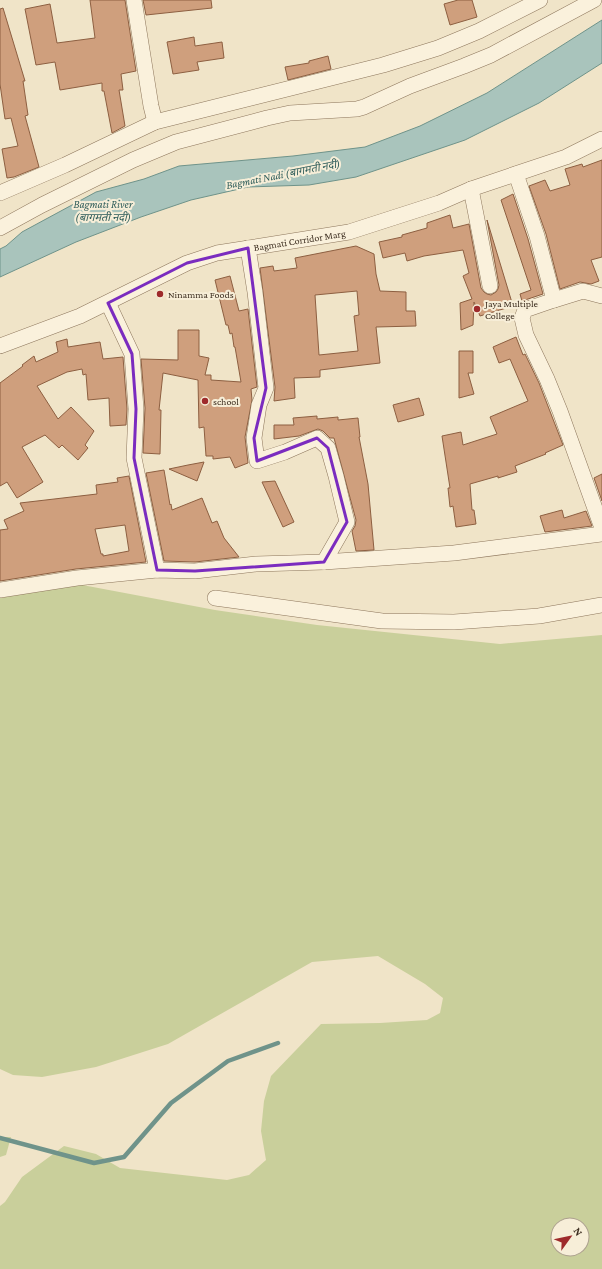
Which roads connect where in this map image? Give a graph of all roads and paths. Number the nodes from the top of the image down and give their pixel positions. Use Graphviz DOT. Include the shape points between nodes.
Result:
graph roads {
  1 [pos="134,0"];
  2 [pos="540,0"];
  3 [pos="594,0"];
  4 [pos="526,8"];
  5 [pos="538,31"];
  6 [pos="275,93"];
  7 [pos="279,116"];
  8 [pos="152,124"];
  9 [pos="602,139"];
  10 [pos="156,149"];
  11 [pos="516,174"];
  12 [pos="471,189"];
  13 [pos="0,193"];
  14 [pos="0,228"];
  15 [pos="248,248"];
  16 [pos="490,286"];
  17 [pos="602,296"];
  18 [pos="554,300"];
  19 [pos="108,303"];
  20 [pos="0,346"];
  21 [pos="601,527"];
  22 [pos="324,562"];
  23 [pos="157,570"];
  24 [pos="0,590"];
  25 [pos="215,598"];
  26 [pos="602,605"];
  1 -- 8 [label="street"];
  2 -- 4 [label="street"];
  3 -- 5 [label="street"];
  4 -- 5 [label="street"];
  4 -- 6 [label="street" via="438,48"];
  5 -- 7 [label="street" via="491,55 410,86 364,107"];
  6 -- 7 [label="street"];
  6 -- 8 [label="street"];
  7 -- 10 [label="street"];
  8 -- 10 [label="street"];
  8 -- 13 [label="street"];
  9 -- 11 [label="street, Bagmati Corridor Marg" via="566,157"];
  10 -- 14 [label="street"];
  11 -- 12 [label="street, Bagmati Corridor Marg"];
  11 -- 18 [label="street" via="537,236"];
  12 -- 15 [label="street, Bagmati Corridor Marg" via="439,203 349,232"];
  12 -- 16 [label="street"];
  15 -- 19 [label="street, Bagmati Corridor Marg" via="217,253 187,264"];
  15 -- 22 [label="street" via="266,388 259,405 254,438 257,462 317,438 328,448 347,522"];
  17 -- 18 [label="street" via="583,291"];
  18 -- 21 [label="street" via="525,310 522,318 526,335 560,411"];
  19 -- 20 [label="street, Bagmati Corridor Marg"];
  19 -- 23 [label="street" via="132,354 136,409 134,458"];
  21 -- 22 [label="street" via="454,552"];
  22 -- 23 [label="street" via="256,564 195,571"];
  23 -- 24 [label="street" via="77,578"];
  25 -- 26 [label="street" via="382,621 454,622 539,616"];
}
